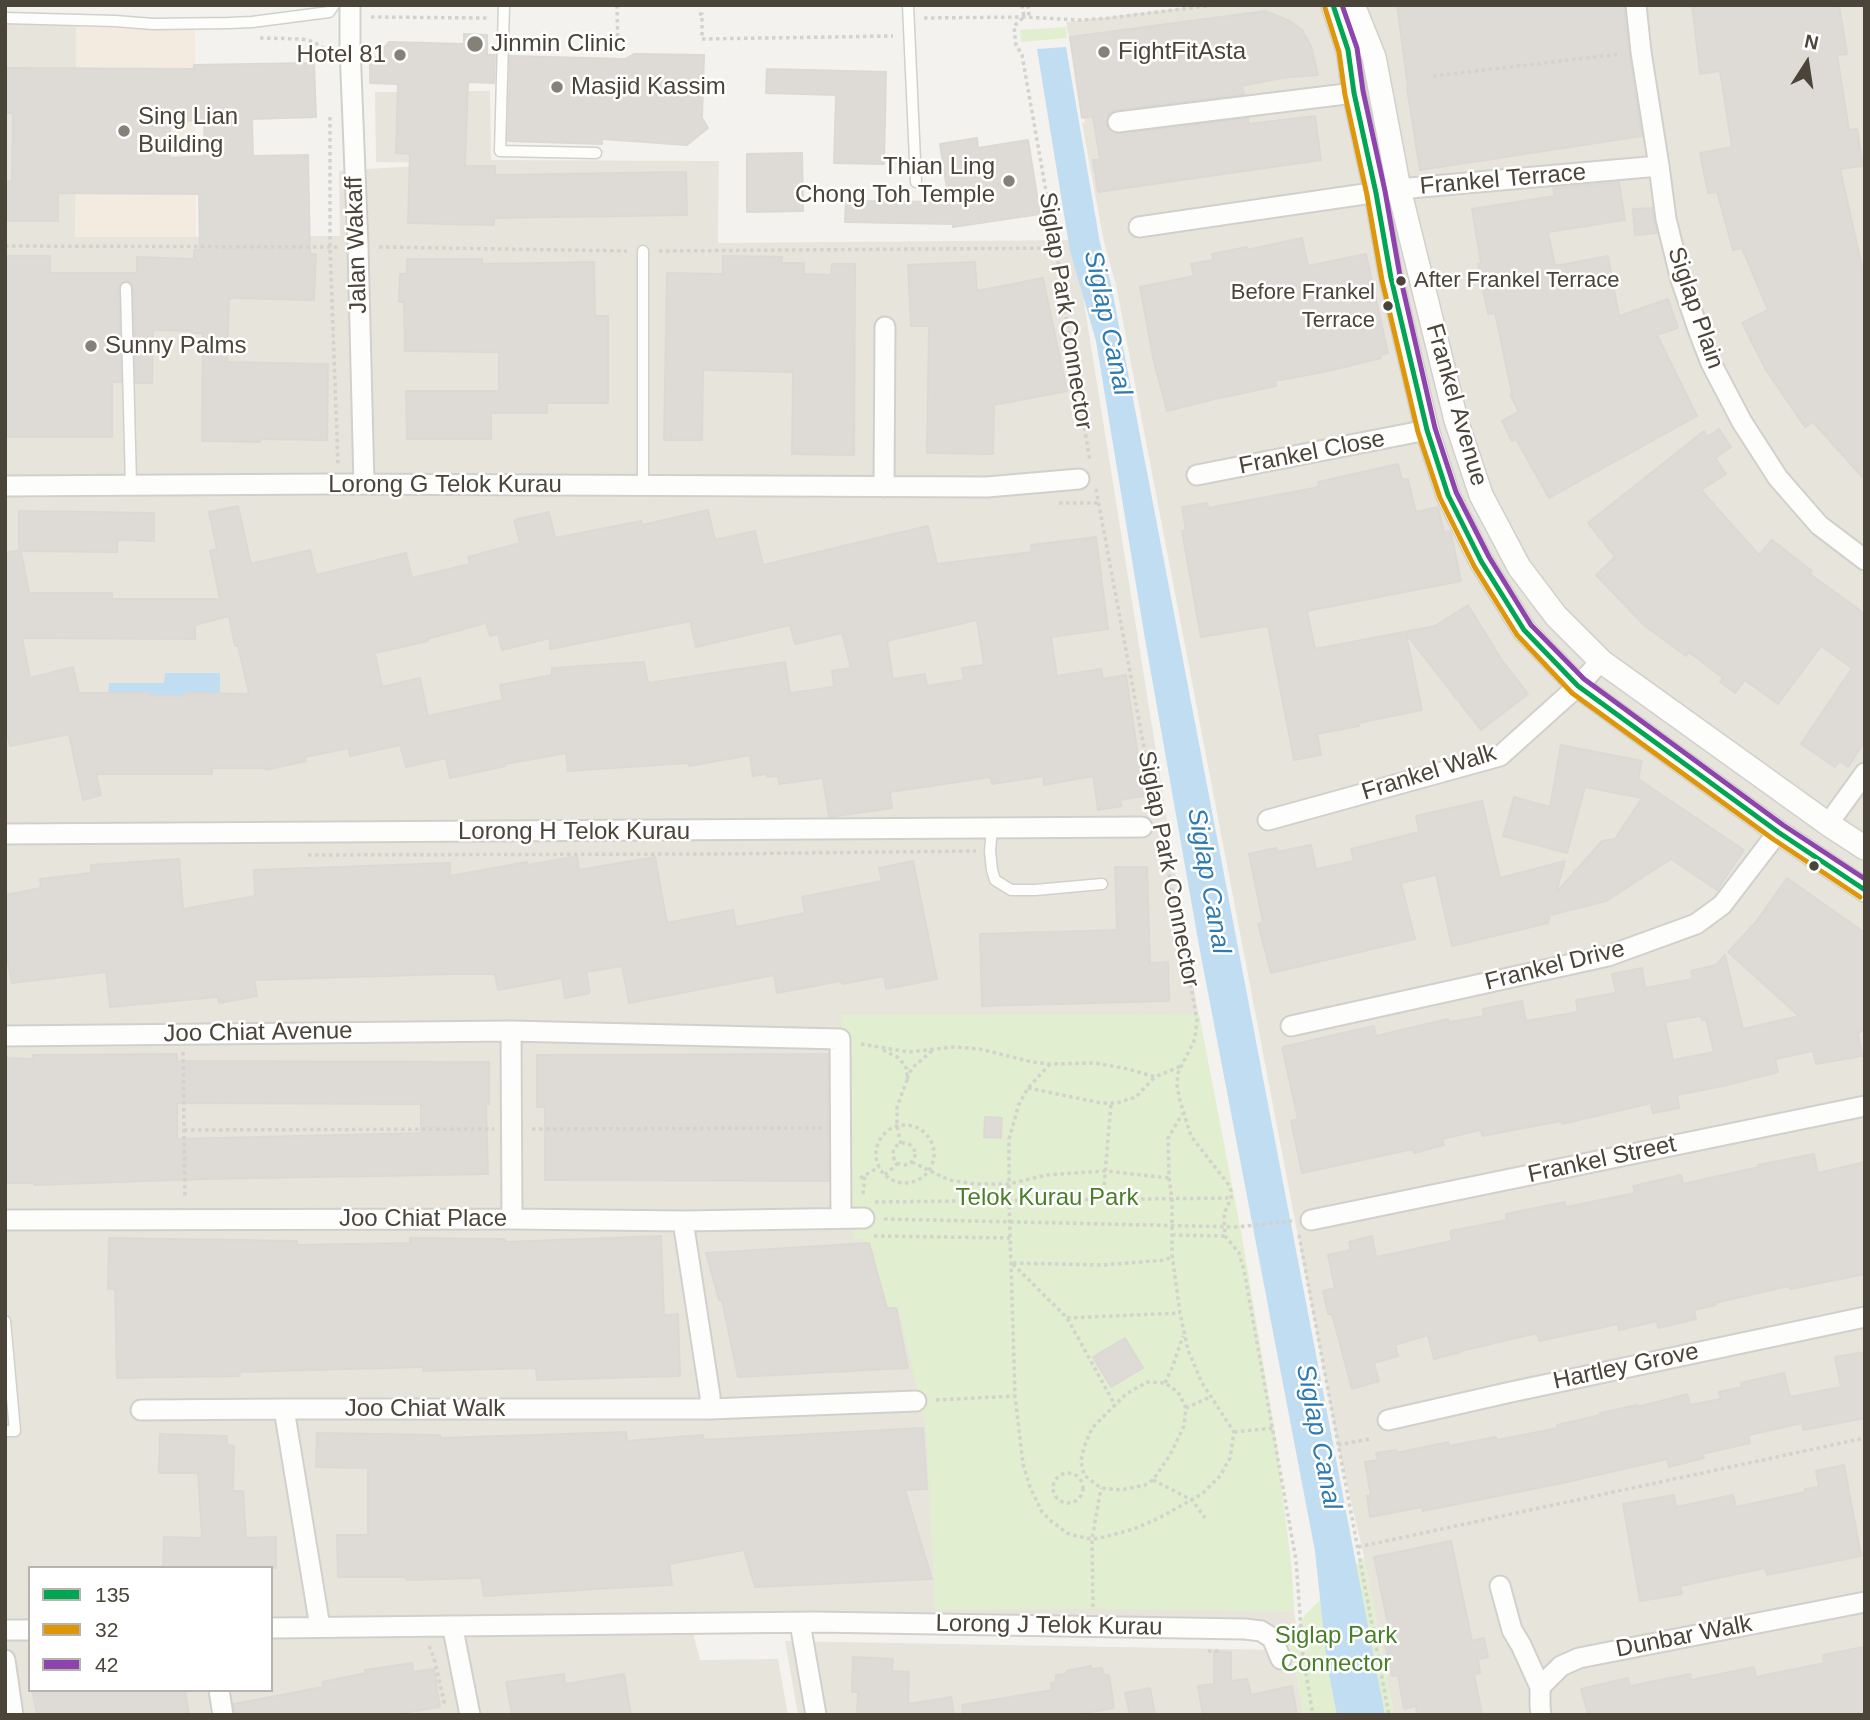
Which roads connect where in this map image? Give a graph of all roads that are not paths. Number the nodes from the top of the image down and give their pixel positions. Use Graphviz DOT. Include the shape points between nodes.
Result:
graph roads {
  1 [pos="334,5"];
  2 [pos="350,5"];
  3 [pos="504,5"];
  4 [pos="908,5"];
  5 [pos="1334,5"];
  6 [pos="1353,5"];
  7 [pos="1636,5"];
  8 [pos="5,18"];
  9 [pos="1354,93"];
  10 [pos="1118,122"];
  11 [pos="596,153"];
  12 [pos="1659,166"];
  13 [pos="916,182"];
  14 [pos="1399,189"];
  15 [pos="1376,193"];
  16 [pos="1139,227"];
  17 [pos="643,251"];
  18 [pos="126,288"];
  19 [pos="885,327"];
  20 [pos="1427,430"];
  21 [pos="1085,473"];
  22 [pos="1197,475"];
  23 [pos="365,484"];
  24 [pos="131,485"];
  25 [pos="5,486"];
  26 [pos="643,486"];
  27 [pos="884,487"];
  28 [pos="1865,560"];
  29 [pos="1601,661"];
  30 [pos="1578,686"];
  31 [pos="1865,773"];
  32 [pos="1268,820"];
  33 [pos="1153,823"];
  34 [pos="1829,824"];
  35 [pos="992,828"];
  36 [pos="1778,832"];
  37 [pos="5,834"];
  38 [pos="1865,848"];
  39 [pos="1102,884"];
  40 [pos="1865,890"];
  41 [pos="1291,1026"];
  42 [pos="512,1031"];
  43 [pos="5,1036"];
  44 [pos="1865,1106"];
  45 [pos="857,1212"];
  46 [pos="512,1219"];
  47 [pos="5,1220"];
  48 [pos="1307,1220"];
  49 [pos="683,1221"];
  50 [pos="1865,1317"];
  51 [pos="5,1321"];
  52 [pos="6,1347"];
  53 [pos="916,1401"];
  54 [pos="284,1409"];
  55 [pos="710,1409"];
  56 [pos="141,1410"];
  57 [pos="1388,1420"];
  58 [pos="5,1431"];
  59 [pos="1500,1586"];
  60 [pos="1865,1602"];
  61 [pos="800,1623"];
  62 [pos="450,1626"];
  63 [pos="320,1627"];
  64 [pos="273,1628"];
  65 [pos="5,1630"];
  66 [pos="28,1630"];
  67 [pos="1281,1659"];
  68 [pos="5,1660"];
  69 [pos="1540,1688"];
  70 [pos="219,1692"];
  71 [pos="13,1715"];
  72 [pos="223,1715"];
  73 [pos="470,1715"];
  74 [pos="816,1715"];
  75 [pos="1541,1715"];
  1 -- 8 [label="lane" via="329,12 241,23"];
  2 -- 23 [label="street, Jalan Wakaff"];
  3 -- 11 [label="lane" via="500,151"];
  4 -- 13 [label="lane"];
  5 -- 9 [label="street, Frankel Avenue" via="1348,50"];
  6 -- 14 [label="street, Frankel Avenue" via="1374,57"];
  7 -- 12 [label="street, Siglap Plain"];
  9 -- 10 [label="street"];
  9 -- 15 [label="street, Frankel Avenue"];
  12 -- 14 [label="street, Frankel Terrace"];
  12 -- 28 [label="street, Siglap Plain" via="1681,280 1699,332 1742,422 1778,478 1819,525"];
  14 -- 15 [label="street, Frankel Terrace"];
  14 -- 29 [label="street, Frankel Avenue" via="1456,420 1481,495 1519,567 1556,616"];
  15 -- 16 [label="street, Frankel Terrace"];
  15 -- 20 [label="street, Frankel Avenue"];
  17 -- 26 [label="lane"];
  18 -- 24 [label="lane"];
  19 -- 27 [label="street"];
  20 -- 22 [label="street, Frankel Close"];
  20 -- 30 [label="street, Frankel Avenue" via="1448,495 1481,561 1524,631"];
  21 -- 27 [label="street, Lorong G Telok Kurau" via="988,487"];
  23 -- 24 [label="street, Lorong G Telok Kurau"];
  23 -- 26 [label="street, Lorong G Telok Kurau"];
  24 -- 25 [label="street, Lorong G Telok Kurau"];
  26 -- 27 [label="street, Lorong G Telok Kurau"];
  29 -- 30 [label="street, Frankel Walk"];
  29 -- 34 [label="street, Frankel Avenue"];
  30 -- 32 [label="street, Frankel Walk" via="1500,756"];
  30 -- 36 [label="street, Frankel Avenue"];
  31 -- 34 [label="street"];
  33 -- 35 [label="street, Lorong H Telok Kurau"];
  34 -- 38 [label="street, Frankel Avenue"];
  35 -- 37 [label="street, Lorong H Telok Kurau"];
  35 -- 39 [label="lane" via="992,870 996,880 1011,890"];
  36 -- 40 [label="street, Frankel Avenue"];
  36 -- 41 [label="street, Frankel Drive" via="1721,905 1696,924 1608,956"];
  42 -- 43 [label="street, Joo Chiat Avenue"];
  42 -- 45 [label="street, Joo Chiat Avenue" via="840,1039 840,1128"];
  42 -- 46 [label="street"];
  44 -- 48 [label="street, Frankel Street"];
  45 -- 49 [label="street, Joo Chiat Place"];
  46 -- 47 [label="street, Joo Chiat Place"];
  46 -- 49 [label="street, Joo Chiat Place"];
  49 -- 55 [label="street"];
  50 -- 57 [label="street, Hartley Grove"];
  51 -- 52 [label="lane"];
  52 -- 58 [label="lane" via="15,1431"];
  53 -- 55 [label="street, Joo Chiat Walk"];
  54 -- 55 [label="street, Joo Chiat Walk"];
  54 -- 56 [label="street, Joo Chiat Walk"];
  54 -- 63 [label="street"];
  59 -- 69 [label="street" via="1512,1630"];
  60 -- 69 [label="street, Dunbar Walk" via="1579,1658 1561,1666"];
  61 -- 62 [label="street, Lorong J Telok Kurau"];
  61 -- 67 [label="street, Lorong J Telok Kurau" via="1245,1629 1272,1638"];
  61 -- 74 [label="street"];
  62 -- 63 [label="street, Lorong J Telok Kurau"];
  62 -- 73 [label="street"];
  63 -- 64 [label="street, Lorong J Telok Kurau"];
  65 -- 66 [label="street"];
  68 -- 71 [label="street"];
  69 -- 75 [label="street"];
  70 -- 72 [label="street"];
}
